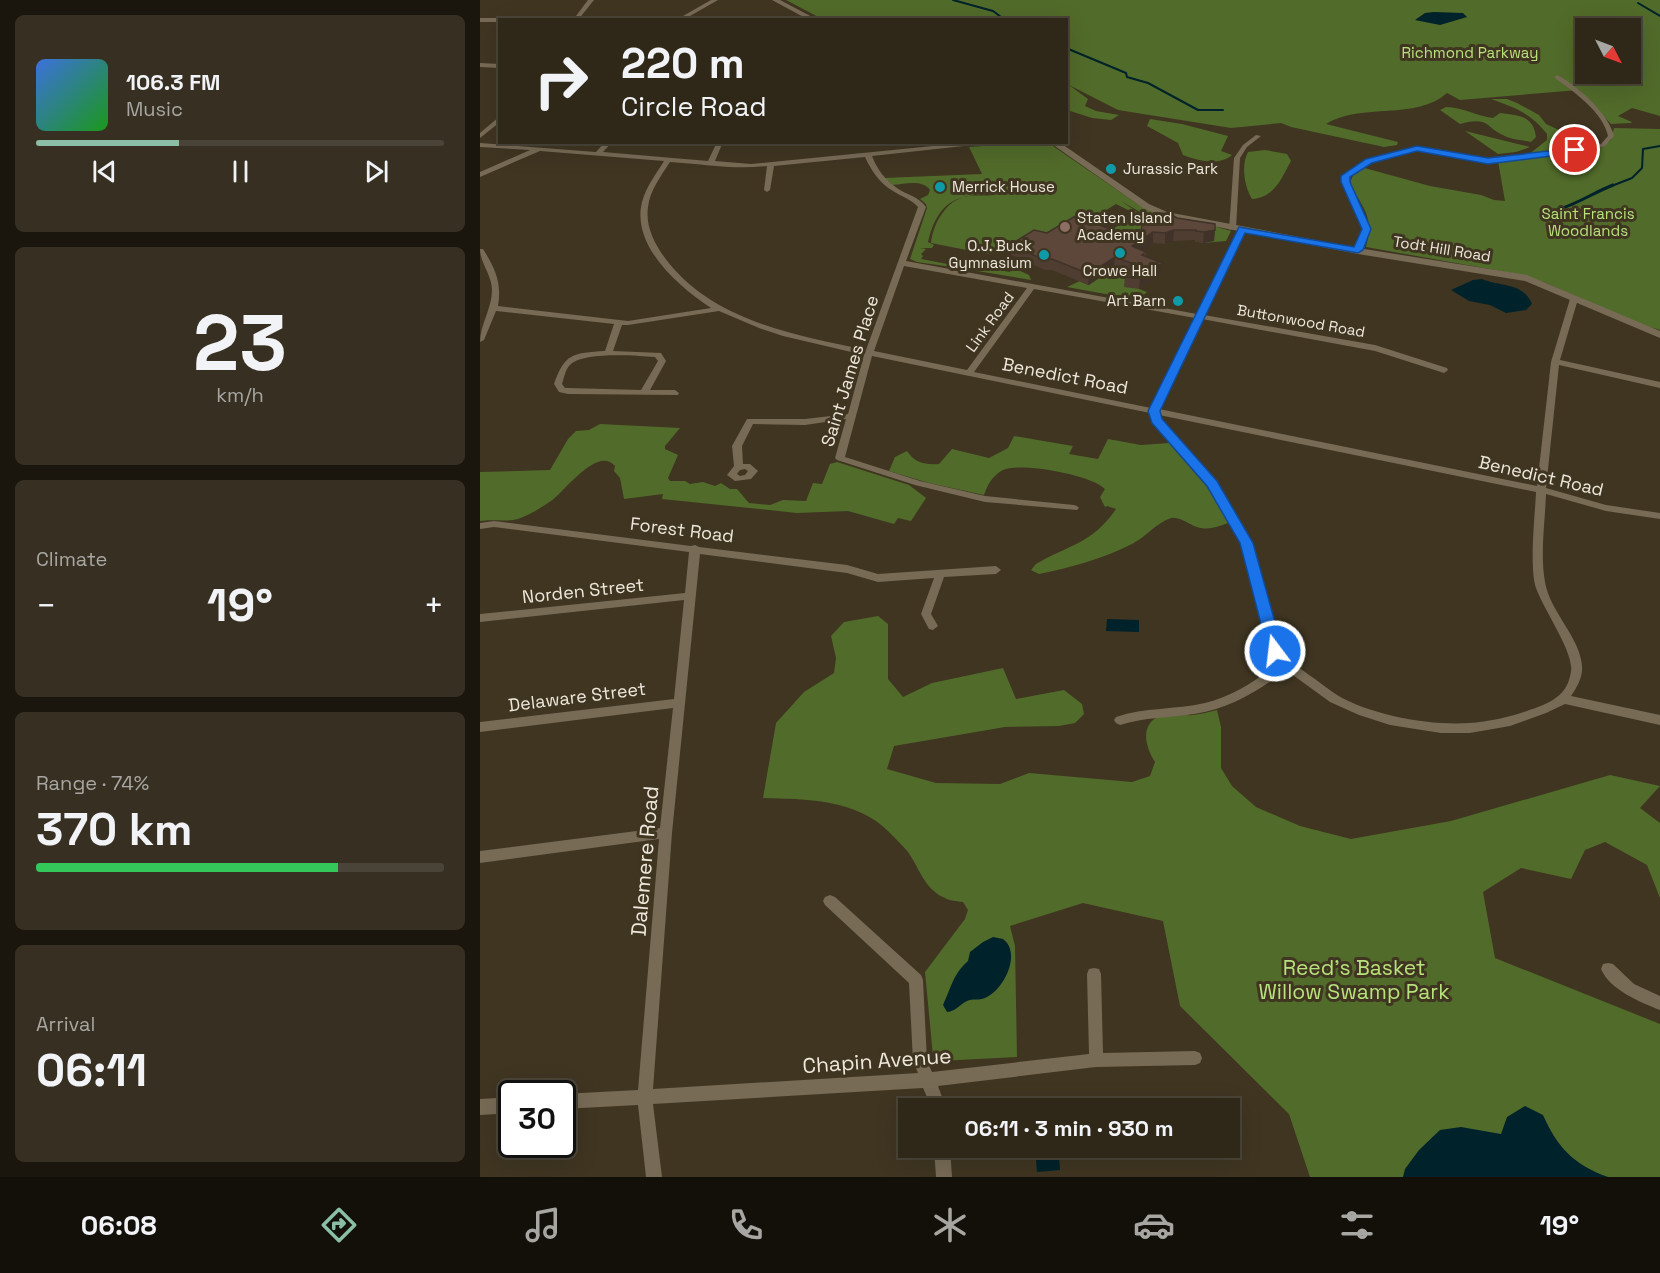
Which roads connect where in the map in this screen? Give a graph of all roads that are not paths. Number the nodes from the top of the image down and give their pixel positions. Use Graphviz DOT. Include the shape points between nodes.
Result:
graph roads {
  1 [pos="584,0"];
  2 [pos="591,0"];
  3 [pos="715,0"];
  4 [pos="776,0"];
  5 [pos="576,18"];
  6 [pos="682,18"];
  7 [pos="811,18"];
  8 [pos="483,20"];
  9 [pos="480,27"];
  10 [pos="480,65"];
  11 [pos="498,66"];
  12 [pos="1557,77"];
  13 [pos="498,120"];
  14 [pos="480,136"];
  15 [pos="1258,136"];
  16 [pos="607,144"];
  17 [pos="719,144"];
  18 [pos="883,144"];
  19 [pos="977,144"];
  20 [pos="1056,144"];
  21 [pos="480,145"];
  22 [pos="539,149"];
  23 [pos="883,153"];
  24 [pos="597,154"];
  25 [pos="868,155"];
  26 [pos="667,161"];
  27 [pos="710,164"];
  28 [pos="771,164"];
  29 [pos="480,175"];
  30 [pos="767,190"];
  31 [pos="1237,229"];
  32 [pos="1358,250"];
  33 [pos="480,251"];
  34 [pos="902,263"];
  35 [pos="1032,287"];
  36 [pos="1574,299"];
  37 [pos="495,308"];
  38 [pos="719,309"];
  39 [pos="1198,316"];
  40 [pos="618,323"];
  41 [pos="1660,335"];
  42 [pos="480,340"];
  43 [pos="869,353"];
  44 [pos="608,354"];
  45 [pos="1555,362"];
  46 [pos="1444,370"];
  47 [pos="969,373"];
  48 [pos="1660,385"];
  49 [pos="644,392"];
  50 [pos="675,393"];
  51 [pos="1154,411"];
  52 [pos="851,416"];
  53 [pos="739,467"];
  54 [pos="1541,490"];
  55 [pos="1074,508"];
  56 [pos="1660,516"];
  57 [pos="480,526"];
  58 [pos="694,548"];
  59 [pos="996,570"];
  60 [pos="940,575"];
  61 [pos="688,596"];
  62 [pos="480,618"];
  63 [pos="933,626"];
  64 [pos="1286,664"];
  65 [pos="1564,699"];
  66 [pos="678,703"];
  67 [pos="1120,720"];
  68 [pos="1660,720"];
  69 [pos="480,727"];
  70 [pos="666,833"];
  71 [pos="480,857"];
  72 [pos="830,901"];
  73 [pos="1608,969"];
  74 [pos="1094,974"];
  75 [pos="1660,1003"];
  76 [pos="1195,1058"];
  77 [pos="1096,1060"];
  78 [pos="928,1080"];
  79 [pos="645,1097"];
  80 [pos="935,1098"];
  81 [pos="576,1101"];
  82 [pos="498,1106"];
  83 [pos="480,1107"];
  84 [pos="943,1158"];
  85 [pos="654,1177"];
  86 [pos="944,1177"];
  1 -- 2 [label="street"];
  2 -- 5 [label="street"];
  3 -- 6 [label="street"];
  4 -- 7 [label="street"];
  8 -- 9 [label="street"];
  10 -- 11 [label="street"];
  12 -- 32 [label="street" via="1570,85 1609,126 1611,136 1607,141 1597,147 1488,161 1417,148 1369,161 1345,176 1367,229"];
  13 -- 14 [label="street"];
  15 -- 31 [label="street" via="1237,158"];
  16 -- 24 [label="street"];
  17 -- 27 [label="street"];
  18 -- 23 [label="street"];
  19 -- 23 [label="street"];
  20 -- 31 [label="street, Todt Hill Road" via="1146,206 1164,214"];
  21 -- 22 [label="street"];
  22 -- 24 [label="street"];
  22 -- 29 [label="street"];
  23 -- 25 [label="street"];
  24 -- 26 [label="street"];
  25 -- 28 [label="street"];
  25 -- 34 [label="street, Saint James Place" via="881,177 921,203"];
  26 -- 27 [label="street"];
  26 -- 38 [label="street, Benedict Road" via="646,199 649,240 677,280"];
  27 -- 28 [label="street"];
  28 -- 30 [label="street"];
  31 -- 32 [label="street, Todt Hill Road"];
  31 -- 39 [label="street"];
  32 -- 36 [label="street, Todt Hill Road" via="1527,278"];
  33 -- 37 [label="street" via="492,270"];
  34 -- 35 [label="street, Buttonwood Road"];
  34 -- 43 [label="street, Saint James Place"];
  35 -- 39 [label="street, Buttonwood Road"];
  35 -- 47 [label="street, Link Road"];
  36 -- 41 [label="street, Todt Hill Road"];
  36 -- 45 [label="street"];
  37 -- 40 [label="street"];
  37 -- 42 [label="street"];
  38 -- 40 [label="street"];
  38 -- 43 [label="street, Benedict Road" via="778,332"];
  39 -- 46 [label="street, Buttonwood Road" via="1393,352"];
  39 -- 51 [label="street"];
  40 -- 44 [label="street"];
  43 -- 47 [label="street, Benedict Road"];
  43 -- 52 [label="street, Saint James Place"];
  44 -- 49 [label="street" via="660,356 662,361"];
  44 -- 49 [label="street" via="571,359 565,365 559,387 567,391"];
  45 -- 48 [label="street"];
  45 -- 54 [label="street"];
  47 -- 51 [label="street, Benedict Road"];
  49 -- 50 [label="street"];
  51 -- 54 [label="street, Benedict Road"];
  51 -- 64 [label="street" via="1156,420 1212,484 1246,543 1275,651"];
  52 -- 53 [label="street" via="805,422 750,421 737,446"];
  52 -- 55 [label="street, Saint James Place" via="840,458 985,499"];
  54 -- 56 [label="street, Benedict Road" via="1606,508"];
  54 -- 65 [label="street" via="1540,585 1577,667"];
  57 -- 58 [label="street, Forest Road" via="494,524"];
  58 -- 60 [label="street, Forest Road" via="847,569 878,578"];
  58 -- 61 [label="street, Dalemere Road"];
  59 -- 60 [label="street, Forest Road"];
  60 -- 63 [label="street" via="926,614"];
  61 -- 62 [label="street, Norden Street"];
  61 -- 66 [label="street, Dalemere Road"];
  64 -- 65 [label="street" via="1334,699 1363,712 1441,728 1510,721"];
  64 -- 67 [label="street" via="1252,689 1222,703"];
  65 -- 68 [label="street"];
  66 -- 69 [label="street, Delaware Street"];
  66 -- 70 [label="street, Dalemere Road"];
  70 -- 71 [label="street"];
  70 -- 79 [label="street, Dalemere Road"];
  72 -- 78 [label="street" via="916,980 920,1061"];
  73 -- 75 [label="street" via="1629,989"];
  74 -- 77 [label="street"];
  76 -- 77 [label="street, Chapin Avenue"];
  77 -- 78 [label="street, Chapin Avenue"];
  78 -- 79 [label="street, Chapin Avenue"];
  78 -- 80 [label="street"];
  79 -- 81 [label="street, Chapin Avenue"];
  79 -- 85 [label="street, Dalemere Road"];
  82 -- 83 [label="street"];
  84 -- 86 [label="street"];
}
